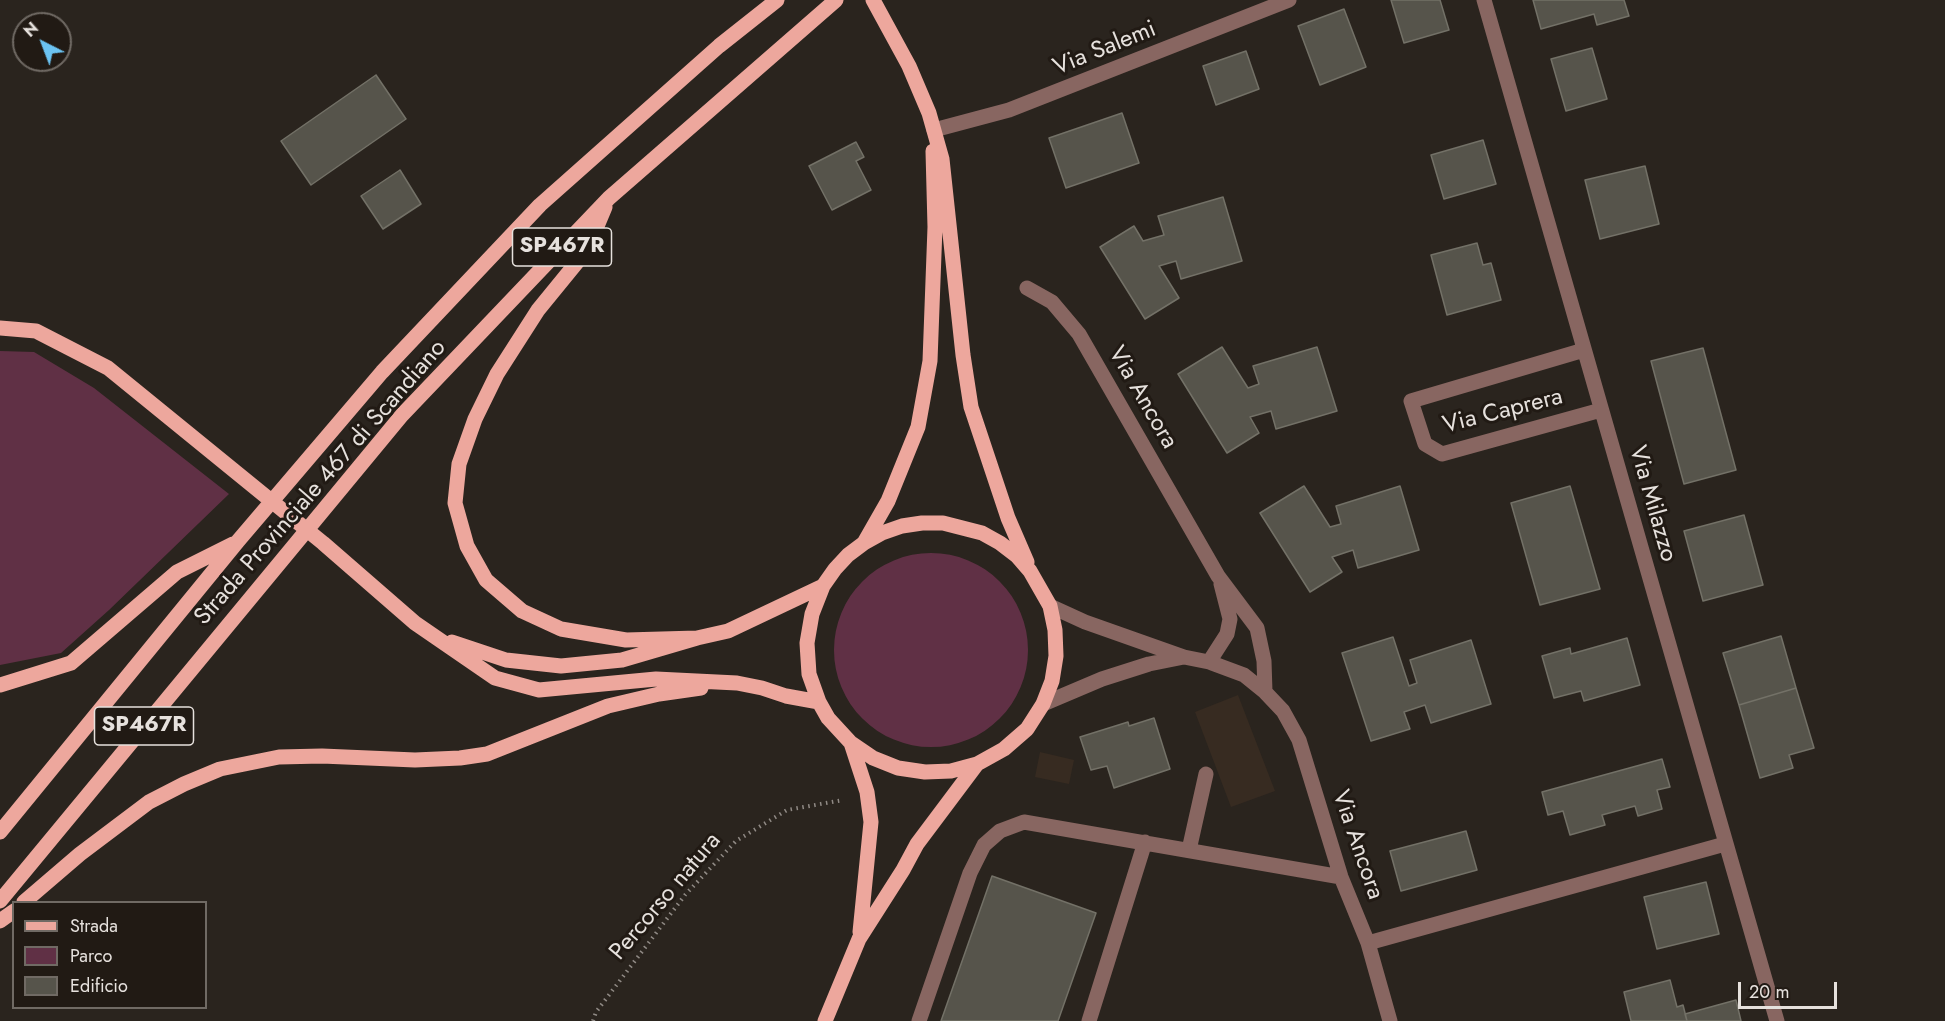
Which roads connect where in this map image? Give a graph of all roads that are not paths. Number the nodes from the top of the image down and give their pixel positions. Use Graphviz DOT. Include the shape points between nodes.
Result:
graph roads {
  1 [pos="777,0"];
  2 [pos="873,0"];
  3 [pos="1289,0"];
  4 [pos="1484,0"];
  5 [pos="832,4"];
  6 [pos="934,130"];
  7 [pos="609,198"];
  8 [pos="1027,288"];
  9 [pos="0,328"];
  10 [pos="1584,350"];
  11 [pos="1601,410"];
  12 [pos="238,541"];
  13 [pos="864,543"];
  14 [pos="1030,571"];
  15 [pos="1218,576"];
  16 [pos="823,586"];
  17 [pos="1050,606"];
  18 [pos="435,637"];
  19 [pos="697,638"];
  20 [pos="1184,657"];
  21 [pos="1209,662"];
  22 [pos="736,683"];
  23 [pos="0,684"];
  24 [pos="1265,692"];
  25 [pos="819,702"];
  26 [pos="1043,704"];
  27 [pos="851,743"];
  28 [pos="977,764"];
  29 [pos="1206,774"];
  30 [pos="0,832"];
  31 [pos="1145,842"];
  32 [pos="1725,844"];
  33 [pos="1188,850"];
  34 [pos="1341,878"];
  35 [pos="0,901"];
  36 [pos="26,901"];
  37 [pos="859,939"];
  38 [pos="1368,943"];
  39 [pos="825,1021"];
  40 [pos="919,1021"];
  41 [pos="1089,1021"];
  42 [pos="1390,1021"];
  43 [pos="1777,1021"];
  1 -- 12 [label="main road, Strada Provinciale 467 di Scandiano / SP467R" via="719,46 540,205 382,372"];
  2 -- 6 [label="main road" via="909,66"];
  3 -- 6 [label="street, Via Salemi" via="1009,110"];
  4 -- 10 [label="street, Via Milazzo"];
  5 -- 7 [label="main road, Strada Provinciale 467 di Scandiano / SP467R"];
  6 -- 13 [label="main road" via="930,362 918,427 888,501"];
  6 -- 14 [label="main road" via="942,159 971,407"];
  7 -- 19 [label="main road" via="587,250 538,310 497,374 459,464 455,503 467,546 486,580 522,612 561,629 626,640"];
  7 -- 35 [label="main road, Strada Provinciale 467 di Scandiano / SP467R" via="402,415"];
  8 -- 15 [label="street, Via Ancora" via="1052,302 1079,334"];
  9 -- 18 [label="main road" via="36,331 108,368"];
  10 -- 11 [label="street, Via Milazzo"];
  10 -- 11 [label="street, Via Caprera" via="1411,401 1425,444 1442,454"];
  11 -- 32 [label="street, Via Milazzo"];
  12 -- 23 [label="main road" via="177,572 71,663"];
  12 -- 30 [label="main road, Strada Provinciale 467 di Scandiano / SP467R"];
  13 -- 14 [label="main road" via="902,526 943,523 982,533 1017,556"];
  13 -- 16 [label="main road" via="848,555"];
  14 -- 17 [label="main road"];
  15 -- 21 [label="street, Via Ancora" via="1230,619 1227,634"];
  15 -- 24 [label="street, Via Ancora" via="1257,628"];
  16 -- 19 [label="main road" via="728,631"];
  16 -- 25 [label="main road" via="812,614 807,643 809,674"];
  17 -- 20 [label="street, Via Ancora"];
  17 -- 26 [label="main road" via="1056,656"];
  18 -- 19 [label="main road" via="506,660 561,666 622,660"];
  18 -- 22 [label="main road" via="495,678 539,690 656,679"];
  20 -- 21 [label="street, Via Ancora"];
  20 -- 26 [label="street, Via Ancora" via="1102,678"];
  21 -- 24 [label="street, Via Ancora" via="1244,675"];
  22 -- 25 [label="main road"];
  22 -- 36 [label="main road" via="608,706 487,754 415,760 279,757 220,770 149,802"];
  24 -- 34 [label="street, Via Ancora" via="1283,711 1299,740"];
  25 -- 27 [label="main road"];
  26 -- 28 [label="main road" via="1027,729 1004,749"];
  27 -- 28 [label="main road" via="898,768 951,771"];
  27 -- 37 [label="main road" via="867,792 871,822"];
  28 -- 37 [label="main road" via="917,844"];
  29 -- 33 [label="street"];
  31 -- 33 [label="street"];
  31 -- 40 [label="street" via="1024,822 1000,831 984,845 970,873"];
  31 -- 41 [label="street"];
  32 -- 38 [label="street"];
  32 -- 43 [label="street, Via Milazzo"];
  33 -- 34 [label="street"];
  34 -- 38 [label="street, Via Ancora"];
  37 -- 39 [label="main road"];
  38 -- 42 [label="street, Via Ancora"];
}
